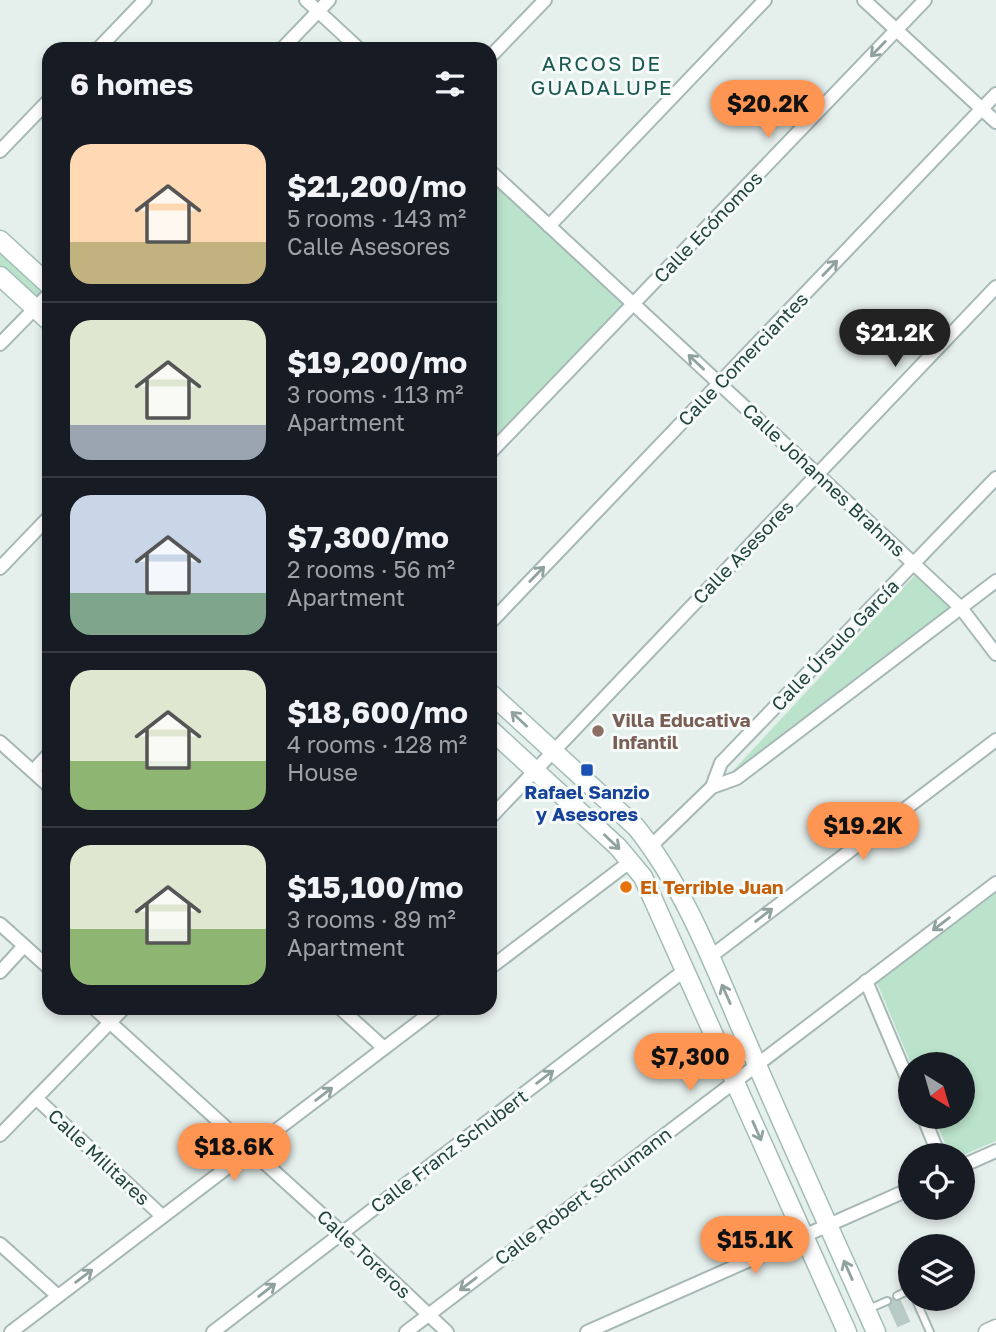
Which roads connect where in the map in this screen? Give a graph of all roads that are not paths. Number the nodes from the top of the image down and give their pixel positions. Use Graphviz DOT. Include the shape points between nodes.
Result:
graph roads {
  1 [pos="145,0"];
  2 [pos="306,0"];
  3 [pos="329,0"];
  4 [pos="545,0"];
  5 [pos="765,0"];
  6 [pos="864,0"];
  7 [pos="925,0"];
  8 [pos="318,12"];
  9 [pos="897,30"];
  10 [pos="105,42"];
  11 [pos="289,42"];
  12 [pos="351,42"];
  13 [pos="497,50"];
  14 [pos="996,94"];
  15 [pos="42,107"];
  16 [pos="982,109"];
  17 [pos="996,121"];
  18 [pos="0,151"];
  19 [pos="497,178"];
  20 [pos="549,226"];
  21 [pos="0,240"];
  22 [pos="0,276"];
  23 [pos="42,279"];
  24 [pos="996,287"];
  25 [pos="42,301"];
  26 [pos="635,304"];
  27 [pos="35,308"];
  28 [pos="42,314"];
  29 [pos="0,344"];
  30 [pos="720,384"];
  31 [pos="497,446"];
  32 [pos="817,474"];
  33 [pos="996,478"];
  34 [pos="42,524"];
  35 [pos="914,564"];
  36 [pos="0,568"];
  37 [pos="996,582"];
  38 [pos="961,608"];
  39 [pos="497,617"];
  40 [pos="996,654"];
  41 [pos="497,699"];
  42 [pos="497,736"];
  43 [pos="996,740"];
  44 [pos="0,742"];
  45 [pos="553,751"];
  46 [pos="42,761"];
  47 [pos="33,771"];
  48 [pos="534,771"];
  49 [pos="42,779"];
  50 [pos="712,787"];
  51 [pos="497,811"];
  52 [pos="651,846"];
  53 [pos="631,861"];
  54 [pos="996,883"];
  55 [pos="0,924"];
  56 [pos="24,946"];
  57 [pos="710,957"];
  58 [pos="42,962"];
  59 [pos="497,963"];
  60 [pos="685,970"];
  61 [pos="0,972"];
  62 [pos="866,981"];
  63 [pos="102,1015"];
  64 [pos="117,1015"];
  65 [pos="348,1015"];
  66 [pos="429,1015"];
  67 [pos="110,1022"];
  68 [pos="384,1048"];
  69 [pos="898,1057"];
  70 [pos="757,1064"];
  71 [pos="735,1080"];
  72 [pos="36,1098"];
  73 [pos="0,1135"];
  74 [pos="250,1150"];
  75 [pos="996,1151"];
  76 [pos="975,1160"];
  77 [pos="898,1194"];
  78 [pos="162,1216"];
  79 [pos="828,1225"];
  80 [pos="342,1233"];
  81 [pos="804,1236"];
  82 [pos="0,1244"];
  83 [pos="58,1296"];
  84 [pos="887,1301"];
  85 [pos="866,1310"];
  86 [pos="921,1311"];
  87 [pos="429,1314"];
  88 [pos="996,1328"];
  89 [pos="10,1332"];
  90 [pos="213,1332"];
  91 [pos="406,1332"];
  92 [pos="447,1332"];
  93 [pos="587,1332"];
  94 [pos="847,1332"];
  95 [pos="876,1332"];
  96 [pos="930,1332"];
  97 [pos="987,1332"];
  1 -- 10 [label="street"];
  2 -- 8 [label="street"];
  3 -- 8 [label="street"];
  4 -- 13 [label="street"];
  5 -- 20 [label="street"];
  6 -- 9 [label="street"];
  7 -- 9 [label="street, Calle Ecónomos"];
  8 -- 11 [label="street"];
  8 -- 12 [label="street"];
  9 -- 16 [label="street"];
  9 -- 26 [label="street, Calle Ecónomos, one-way"];
  14 -- 16 [label="street, Calle Comerciantes"];
  15 -- 18 [label="street"];
  16 -- 17 [label="street"];
  30 -- 16 [label="street, Calle Comerciantes, one-way"];
  19 -- 20 [label="street, Calle Johannes Brahms"];
  20 -- 26 [label="street, Calle Johannes Brahms"];
  21 -- 23 [label="main road"];
  22 -- 27 [label="main road"];
  24 -- 32 [label="street, Calle Asesores"];
  25 -- 27 [label="street"];
  30 -- 26 [label="street, Calle Johannes Brahms, one-way"];
  26 -- 31 [label="street, Calle Ecónomos"];
  27 -- 28 [label="main road"];
  27 -- 29 [label="street"];
  30 -- 32 [label="street, Calle Johannes Brahms"];
  39 -- 30 [label="street, Calle Comerciantes, one-way"];
  32 -- 35 [label="street, Calle Johannes Brahms"];
  32 -- 45 [label="street, Calle Asesores"];
  33 -- 35 [label="street, Calle Úrsulo García"];
  34 -- 36 [label="street"];
  35 -- 38 [label="street, Calle Johannes Brahms"];
  35 -- 50 [label="street, Calle Úrsulo García" via="721,763"];
  37 -- 38 [label="street"];
  38 -- 40 [label="street, Calle Johannes Brahms"];
  38 -- 50 [label="street" via="737,778"];
  45 -- 41 [label="main road, one-way"];
  42 -- 48 [label="main road"];
  57 -- 43 [label="street, one-way"];
  44 -- 47 [label="street"];
  45 -- 48 [label="street, Calle Asesores"];
  45 -- 52 [label="main road"];
  46 -- 47 [label="street"];
  47 -- 49 [label="street"];
  48 -- 51 [label="street, Calle Asesores"];
  48 -- 53 [label="main road, one-way"];
  50 -- 52 [label="street"];
  52 -- 57 [label="main road"];
  53 -- 59 [label="street"];
  53 -- 60 [label="main road" via="652,895"];
  54 -- 62 [label="street, Calle Robert Schumann, one-way"];
  55 -- 56 [label="street"];
  56 -- 58 [label="street"];
  56 -- 61 [label="street"];
  70 -- 57 [label="main road, one-way"];
  60 -- 71 [label="main road"];
  80 -- 60 [label="street, Calle Franz Schubert, one-way"];
  62 -- 69 [label="street"];
  62 -- 70 [label="street, Calle Robert Schumann"];
  63 -- 67 [label="street, Calle Toreros"];
  64 -- 67 [label="street"];
  65 -- 68 [label="street"];
  66 -- 68 [label="street"];
  67 -- 72 [label="street"];
  67 -- 74 [label="street, Calle Toreros"];
  74 -- 68 [label="street, one-way"];
  70 -- 71 [label="street, Calle Robert Schumann"];
  70 -- 79 [label="main road"];
  71 -- 81 [label="main road, one-way"];
  71 -- 87 [label="street, Calle Robert Schumann, one-way"];
  72 -- 73 [label="street"];
  72 -- 78 [label="street, Calle Militares"];
  74 -- 78 [label="street"];
  74 -- 80 [label="street, Calle Toreros"];
  75 -- 76 [label="street"];
  77 -- 79 [label="street"];
  83 -- 78 [label="street, one-way"];
  79 -- 81 [label="street"];
  85 -- 79 [label="main road, one-way"];
  80 -- 87 [label="street, Calle Toreros"];
  90 -- 80 [label="street, Calle Franz Schubert, one-way"];
  81 -- 93 [label="street"];
  81 -- 94 [label="main road"];
  82 -- 83 [label="street"];
  83 -- 89 [label="street"];
  84 -- 85 [label="lane"];
  85 -- 95 [label="main road"];
  86 -- 96 [label="lane"];
  87 -- 91 [label="street, Calle Robert Schumann"];
  87 -- 92 [label="street, Calle Toreros"];
  88 -- 97 [label="street"];
}
